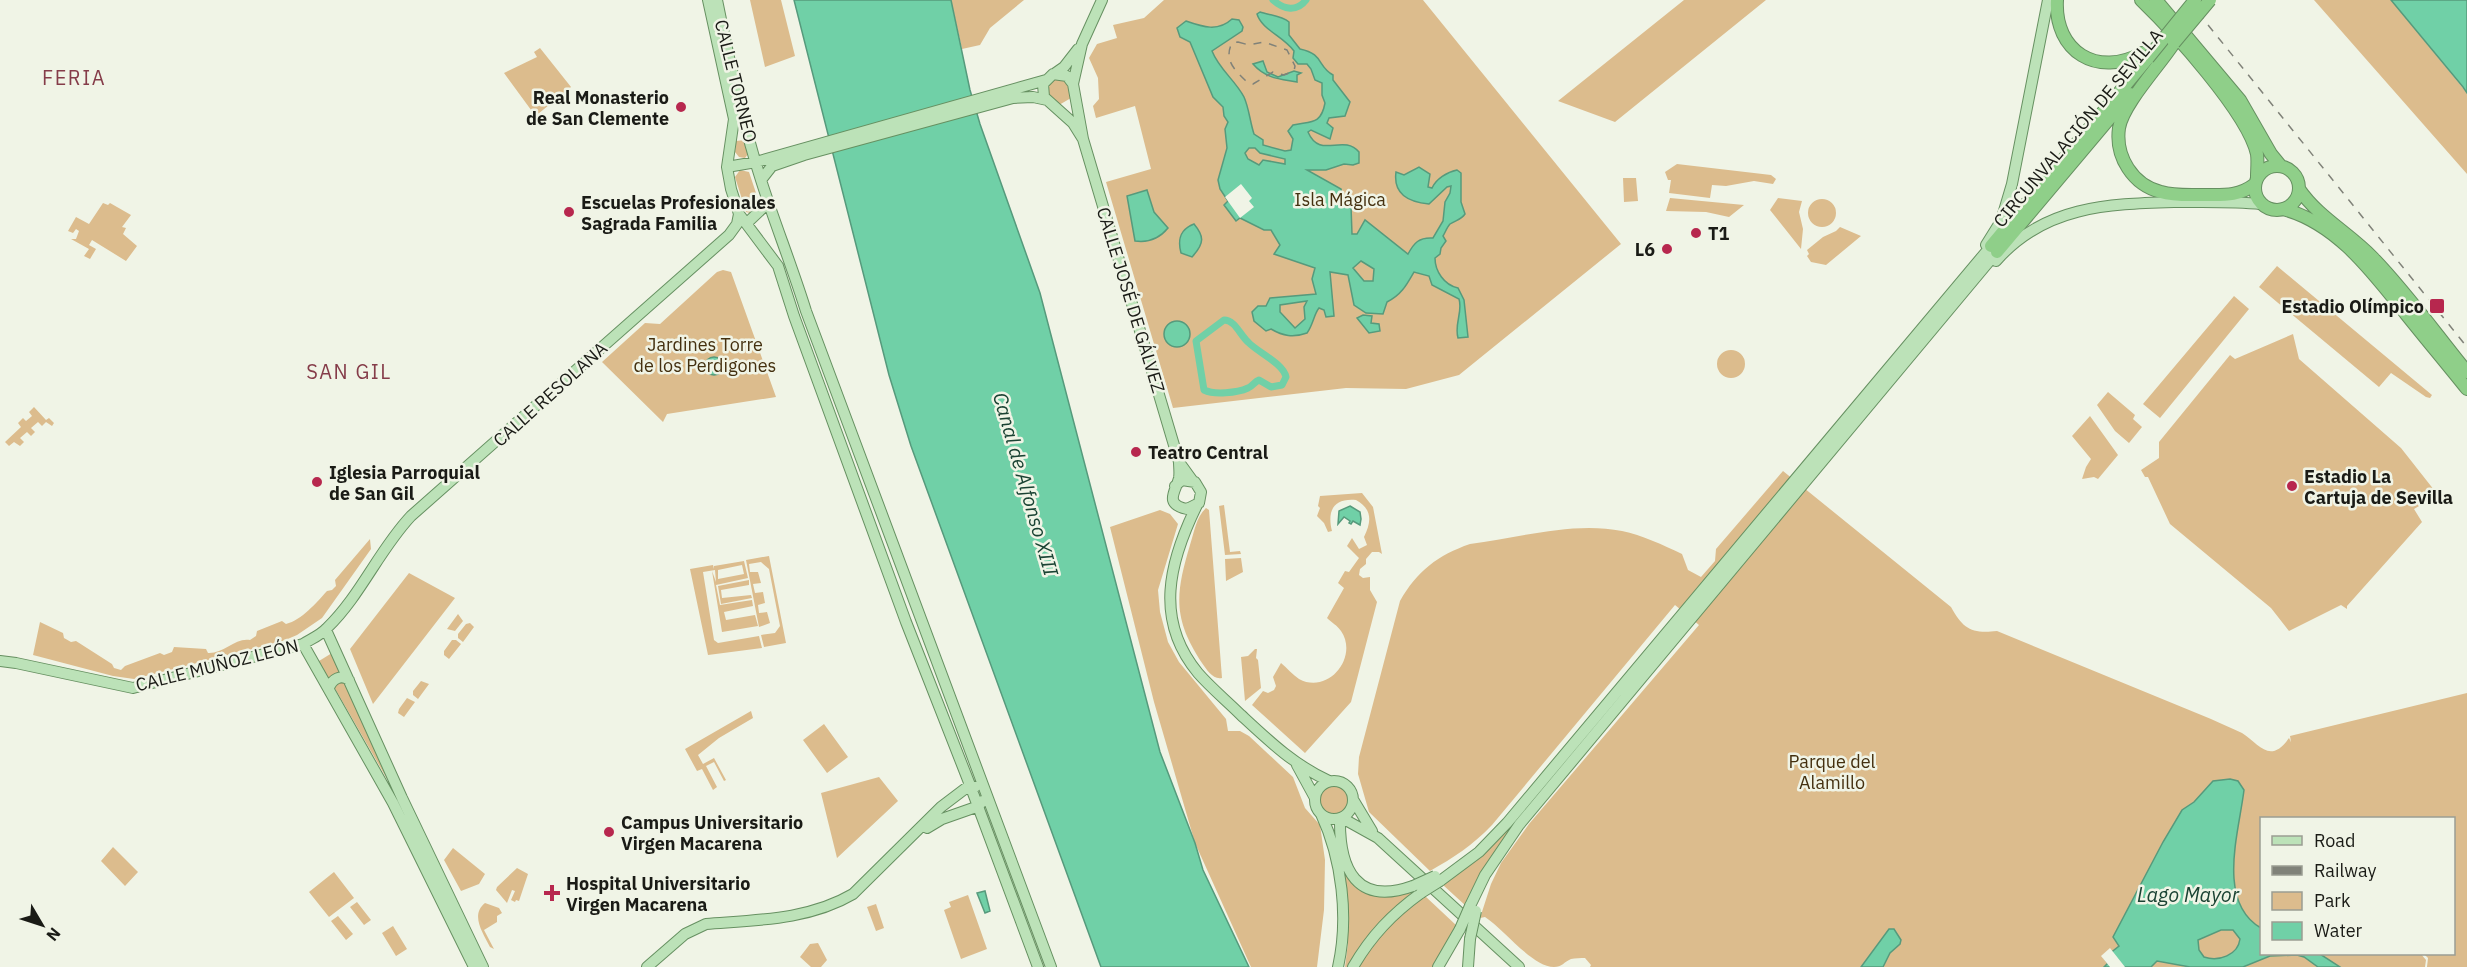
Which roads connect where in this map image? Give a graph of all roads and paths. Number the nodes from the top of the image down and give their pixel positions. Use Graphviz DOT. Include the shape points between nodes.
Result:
graph roads {
  1 [pos="708,0"];
  2 [pos="717,0"];
  3 [pos="1102,0"];
  4 [pos="2048,0"];
  5 [pos="2057,0"];
  6 [pos="2141,0"];
  7 [pos="2156,0"];
  8 [pos="2195,0"];
  9 [pos="2210,0"];
  10 [pos="1082,44"];
  11 [pos="2151,60"];
  12 [pos="1049,77"];
  13 [pos="1073,89"];
  14 [pos="998,97"];
  15 [pos="1051,103"];
  16 [pos="1083,139"];
  17 [pos="803,152"];
  18 [pos="758,158"];
  19 [pos="732,165"];
  20 [pos="2280,165"];
  21 [pos="2256,180"];
  22 [pos="763,185"];
  23 [pos="2299,189"];
  24 [pos="768,203"];
  25 [pos="2261,204"];
  26 [pos="2283,209"];
  27 [pos="739,214"];
  28 [pos="747,223"];
  29 [pos="1994,249"];
  30 [pos="2467,372"];
  31 [pos="2467,389"];
  32 [pos="1179,462"];
  33 [pos="1192,480"];
  34 [pos="1174,486"];
  35 [pos="1197,505"];
  36 [pos="1180,507"];
  37 [pos="1187,524"];
  38 [pos="1685,619"];
  39 [pos="326,630"];
  40 [pos="303,644"];
  41 [pos="0,661"];
  42 [pos="349,680"];
  43 [pos="329,688"];
  44 [pos="1297,765"];
  45 [pos="1329,781"];
  46 [pos="970,784"];
  47 [pos="986,793"];
  48 [pos="1315,798"];
  49 [pos="1354,801"];
  50 [pos="979,806"];
  51 [pos="1321,814"];
  52 [pos="1341,818"];
  53 [pos="1378,838"];
  54 [pos="1342,844"];
  55 [pos="902,848"];
  56 [pos="1417,890"];
  57 [pos="1473,908"];
  58 [pos="474,967"];
  59 [pos="483,967"];
  60 [pos="647,967"];
  61 [pos="1038,967"];
  62 [pos="1050,967"];
  63 [pos="1338,967"];
  64 [pos="1353,967"];
  65 [pos="1438,967"];
  66 [pos="1468,967"];
  67 [pos="1519,967"];
  1 -- 19 [label="main road, CALLE TORNEO" via="734,119"];
  2 -- 18 [label="main road, CALLE TORNEO" via="730,63"];
  3 -- 10 [label="main road"];
  4 -- 29 [label="main road" via="2012,184"];
  5 -- 11 [label="highway" via="2061,32 2082,56 2114,63"];
  6 -- 21 [label="highway" via="2237,114 2257,153"];
  7 -- 20 [label="highway" via="2240,100"];
  8 -- 11 [label="highway, CIRCUNVALACIÓN DE SEVILLA, bridge"];
  9 -- 11 [label="highway, CIRCUNVALACIÓN DE SEVILLA, bridge" via="2174,43"];
  10 -- 12 [label="main road" via="1064,67"];
  10 -- 13 [label="main road"];
  11 -- 21 [label="highway" via="2121,120 2119,147 2130,172 2150,189 2170,194 2235,195 2246,191"];
  11 -- 29 [label="highway, CIRCUNVALACIÓN DE SEVILLA"];
  12 -- 13 [label="main road" via="1067,76"];
  12 -- 14 [label="main road"];
  12 -- 15 [label="main road" via="1043,93"];
  13 -- 15 [label="main road" via="1068,102"];
  13 -- 16 [label="main road, CALLE JOSÉ DE GÁLVEZ"];
  14 -- 15 [label="main road" via="1023,96"];
  14 -- 17 [label="main road"];
  15 -- 16 [label="main road, CALLE JOSÉ DE GÁLVEZ" via="1073,123"];
  16 -- 32 [label="main road, CALLE JOSÉ DE GÁLVEZ"];
  17 -- 18 [label="main road"];
  17 -- 22 [label="main road" via="772,166"];
  18 -- 19 [label="main road"];
  18 -- 22 [label="main road, CALLE TORNEO"];
  19 -- 22 [label="main road" via="750,168"];
  19 -- 27 [label="main road"];
  20 -- 21 [label="highway" via="2267,167"];
  20 -- 23 [label="highway" via="2296,176"];
  21 -- 25 [label="highway" via="2254,191"];
  22 -- 24 [label="main road, CALLE TORNEO"];
  23 -- 26 [label="highway" via="2294,201"];
  23 -- 30 [label="highway" via="2310,205 2373,258"];
  24 -- 28 [label="main road"];
  24 -- 47 [label="main road, CALLE TORNEO"];
  25 -- 26 [label="highway" via="2273,210"];
  25 -- 29 [label="main road" via="2096,206 2056,218"];
  26 -- 31 [label="highway" via="2312,219 2364,263"];
  27 -- 28 [label="main road"];
  27 -- 39 [label="main road, CALLE RESOLANA" via="729,236 416,512"];
  28 -- 46 [label="main road" via="778,266 906,622"];
  29 -- 38 [label="main road" via="1901,353"];
  29 -- 38 [label="main road" via="1965,292"];
  32 -- 33 [label="main road, CALLE JOSÉ DE GÁLVEZ"];
  32 -- 34 [label="main road, CALLE JOSÉ DE GÁLVEZ" via="1179,478"];
  33 -- 34 [label="main road" via="1182,480"];
  33 -- 35 [label="main road" via="1201,492"];
  34 -- 36 [label="main road" via="1173,498"];
  35 -- 36 [label="main road"];
  35 -- 37 [label="main road"];
  36 -- 37 [label="main road"];
  37 -- 44 [label="main road" via="1169,592 1176,637 1206,681"];
  38 -- 56 [label="main road, bridge" via="1591,721 1494,838"];
  38 -- 57 [label="main road" via="1496,857"];
  39 -- 40 [label="main road, CALLE MUÑOZ LEÓN"];
  39 -- 42 [label="main road"];
  40 -- 41 [label="main road, CALLE MUÑOZ LEÓN" via="133,688"];
  40 -- 43 [label="main road"];
  42 -- 43 [label="main road" via="338,678"];
  42 -- 59 [label="main road"];
  43 -- 58 [label="main road" via="420,855"];
  44 -- 45 [label="main road"];
  44 -- 48 [label="main road"];
  45 -- 48 [label="main road" via="1319,787"];
  45 -- 49 [label="main road" via="1345,783"];
  46 -- 47 [label="main road"];
  46 -- 50 [label="main road"];
  46 -- 55 [label="main road" via="941,807"];
  47 -- 50 [label="main road"];
  47 -- 62 [label="main road, CALLE TORNEO"];
  48 -- 51 [label="main road"];
  49 -- 52 [label="main road" via="1351,810"];
  49 -- 53 [label="main road"];
  50 -- 55 [label="main road" via="938,821"];
  50 -- 61 [label="main road"];
  51 -- 52 [label="main road" via="1329,819"];
  51 -- 63 [label="main road" via="1335,850 1340,880 1343,939"];
  52 -- 53 [label="main road"];
  52 -- 54 [label="main road"];
  53 -- 54 [label="main road" via="1361,831 1349,835"];
  53 -- 67 [label="main road"];
  54 -- 56 [label="main road" via="1355,880 1370,890"];
  55 -- 60 [label="main road" via="854,894 838,903 797,915 695,927"];
  56 -- 64 [label="main road" via="1381,927"];
  57 -- 65 [label="main road, bridge"];
  57 -- 66 [label="main road, bridge"];
}
